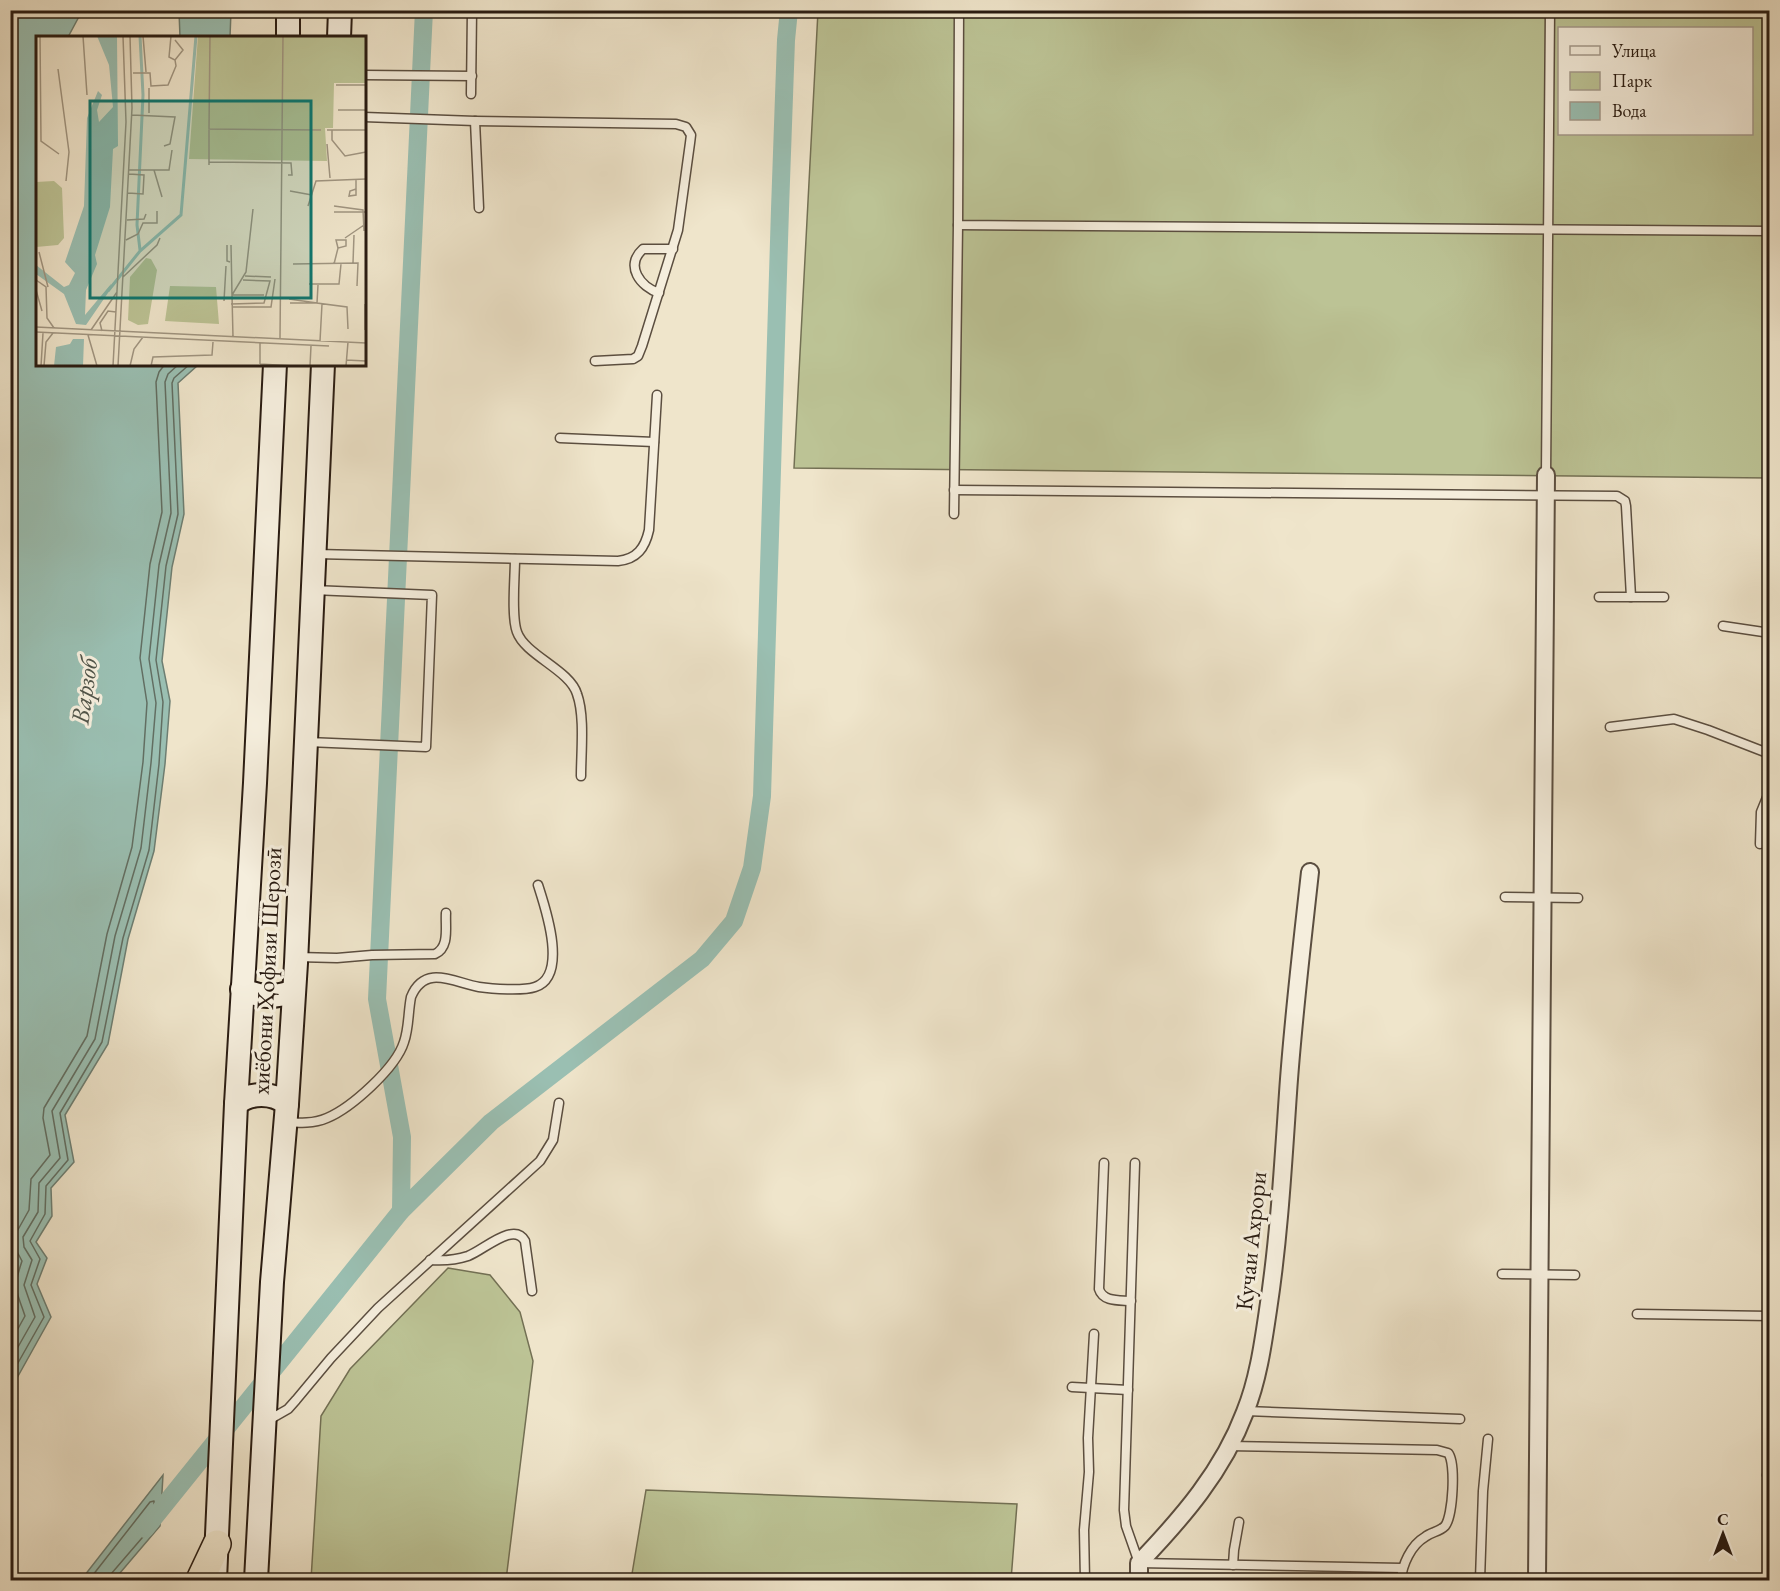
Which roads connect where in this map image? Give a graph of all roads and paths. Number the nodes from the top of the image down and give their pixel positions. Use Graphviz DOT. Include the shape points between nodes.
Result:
graph roads {
  1 [pos="288,10"];
  2 [pos="340,10"];
  3 [pos="472,10"];
  4 [pos="959,10"];
  5 [pos="1550,10"];
  6 [pos="288,36"];
  7 [pos="339,36"];
  8 [pos="366,75"];
  9 [pos="472,76"];
  10 [pos="471,94"];
  11 [pos="366,117"];
  12 [pos="475,121"];
  13 [pos="479,208"];
  14 [pos="958,225"];
  15 [pos="1549,229"];
  16 [pos="1770,231"];
  17 [pos="673,249"];
  18 [pos="659,293"];
  19 [pos="595,361"];
  20 [pos="275,366"];
  21 [pos="323,366"];
  22 [pos="657,395"];
  23 [pos="560,438"];
  24 [pos="654,442"];
  25 [pos="1546,475"];
  26 [pos="954,490"];
  27 [pos="1546,495"];
  28 [pos="954,514"];
  29 [pos="314,554"];
  30 [pos="515,559"];
  31 [pos="313,590"];
  32 [pos="1599,597"];
  33 [pos="1631,597"];
  34 [pos="1664,597"];
  35 [pos="1723,626"];
  36 [pos="1770,633"];
  37 [pos="1610,727"];
  38 [pos="305,742"];
  39 [pos="1770,754"];
  40 [pos="581,776"];
  41 [pos="1770,790"];
  42 [pos="1760,844"];
  43 [pos="1310,872"];
  44 [pos="538,885"];
  45 [pos="1505,897"];
  46 [pos="1543,898"];
  47 [pos="1578,898"];
  48 [pos="446,913"];
  49 [pos="296,957"];
  50 [pos="242,989"];
  51 [pos="294,991"];
  52 [pos="559,1103"];
  53 [pos="236,1104"];
  54 [pos="286,1113"];
  55 [pos="1104,1163"];
  56 [pos="1135,1163"];
  57 [pos="430,1260"];
  58 [pos="1502,1274"];
  59 [pos="1539,1274"];
  60 [pos="1575,1275"];
  61 [pos="532,1291"];
  62 [pos="1131,1301"];
  63 [pos="1637,1314"];
  64 [pos="1770,1316"];
  65 [pos="1094,1334"];
  66 [pos="1072,1386"];
  67 [pos="1091,1388"];
  68 [pos="1128,1390"];
  69 [pos="1246,1411"];
  70 [pos="1461,1419"];
  71 [pos="264,1423"];
  72 [pos="1488,1439"];
  73 [pos="1229,1446"];
  74 [pos="1239,1522"];
  75 [pos="217,1544"];
  76 [pos="1139,1563"];
  77 [pos="1233,1565"];
  78 [pos="1401,1568"];
  79 [pos="200,1581"];
  80 [pos="215,1581"];
  81 [pos="256,1581"];
  82 [pos="1085,1581"];
  83 [pos="1139,1581"];
  84 [pos="1401,1581"];
  85 [pos="1480,1581"];
  86 [pos="1537,1581"];
  1 -- 6 [label="main road"];
  2 -- 7 [label="main road"];
  3 -- 9 [label="lane"];
  4 -- 14 [label="lane"];
  5 -- 15 [label="lane"];
  8 -- 9 [label="lane"];
  9 -- 10 [label="lane"];
  11 -- 12 [label="lane"];
  12 -- 13 [label="lane"];
  12 -- 17 [label="lane" via="686,127 691,135"];
  14 -- 15 [label="lane"];
  14 -- 26 [label="lane"];
  15 -- 16 [label="lane"];
  15 -- 25 [label="lane"];
  17 -- 18 [label="lane"];
  17 -- 18 [label="lane" via="643,249 636,260 639,280"];
  18 -- 19 [label="lane" via="638,356"];
  20 -- 50 [label="main road, хиёбони Ҳофизи Шерозӣ"];
  21 -- 29 [label="main road, хиёбони Ҳофизи Шерозӣ"];
  22 -- 24 [label="lane"];
  23 -- 24 [label="lane"];
  24 -- 30 [label="lane" via="649,530 639,552 618,561"];
  25 -- 27 [label="street"];
  26 -- 27 [label="lane"];
  26 -- 28 [label="lane"];
  27 -- 33 [label="lane" via="1621,497 1628,518"];
  27 -- 46 [label="street"];
  29 -- 30 [label="lane"];
  29 -- 31 [label="main road, хиёбони Ҳофизи Шерозӣ"];
  30 -- 40 [label="lane" via="515,624 519,636 578,694"];
  31 -- 38 [label="main road, хиёбони Ҳофизи Шерозӣ"];
  31 -- 38 [label="lane" via="432,595 426,747"];
  32 -- 33 [label="lane"];
  33 -- 34 [label="lane"];
  35 -- 36 [label="lane"];
  37 -- 39 [label="lane" via="1674,719"];
  38 -- 49 [label="main road, хиёбони Ҳофизи Шерозӣ"];
  41 -- 42 [label="lane" via="1761,812"];
  43 -- 69 [label="street, Кучаи Ахрори" via="1272,1285 1265,1334"];
  44 -- 54 [label="lane" via="552,950 550,971 540,984 492,988 450,978 425,980 411,997 404,1043 384,1073 336,1114 310,1123"];
  45 -- 46 [label="lane"];
  46 -- 47 [label="lane"];
  46 -- 59 [label="street"];
  48 -- 49 [label="lane" via="445,944 440,952"];
  49 -- 51 [label="main road, хиёбони Ҳофизи Шерозӣ"];
  50 -- 51 [label="main road" via="270,997"];
  50 -- 53 [label="main road, хиёбони Ҳофизи Шерозӣ"];
  51 -- 54 [label="main road, хиёбони Ҳофизи Шерозӣ"];
  52 -- 57 [label="lane" via="553,1140 540,1161"];
  53 -- 54 [label="main road" via="248,1096 265,1095 280,1099"];
  53 -- 75 [label="main road, хиёбони Ҳофизи Шерозӣ"];
  54 -- 71 [label="main road, хиёбони Ҳофизи Шерозӣ"];
  55 -- 62 [label="lane" via="1099,1290 1105,1298"];
  56 -- 62 [label="lane"];
  57 -- 61 [label="lane" via="467,1256 517,1233 525,1241"];
  57 -- 71 [label="lane" via="349,1339 288,1409"];
  58 -- 59 [label="lane"];
  59 -- 60 [label="lane"];
  59 -- 86 [label="street"];
  62 -- 68 [label="lane"];
  63 -- 64 [label="lane"];
  65 -- 67 [label="lane"];
  66 -- 67 [label="lane"];
  67 -- 68 [label="lane"];
  67 -- 82 [label="lane"];
  68 -- 76 [label="lane" via="1124,1510"];
  69 -- 70 [label="lane"];
  69 -- 73 [label="street, Кучаи Ахрори"];
  71 -- 81 [label="main road, хиёбони Ҳофизи Шерозӣ"];
  72 -- 85 [label="lane"];
  73 -- 76 [label="street, Кучаи Ахрори" via="1178,1522"];
  73 -- 78 [label="lane" via="1448,1453 1453,1462 1450,1517 1443,1528 1422,1538"];
  74 -- 77 [label="lane"];
  75 -- 79 [label="highway"];
  75 -- 80 [label="main road, хиёбони Ҳофизи Шерозӣ"];
  76 -- 77 [label="lane"];
  76 -- 83 [label="street"];
  77 -- 78 [label="lane"];
  78 -- 84 [label="lane"];
}
